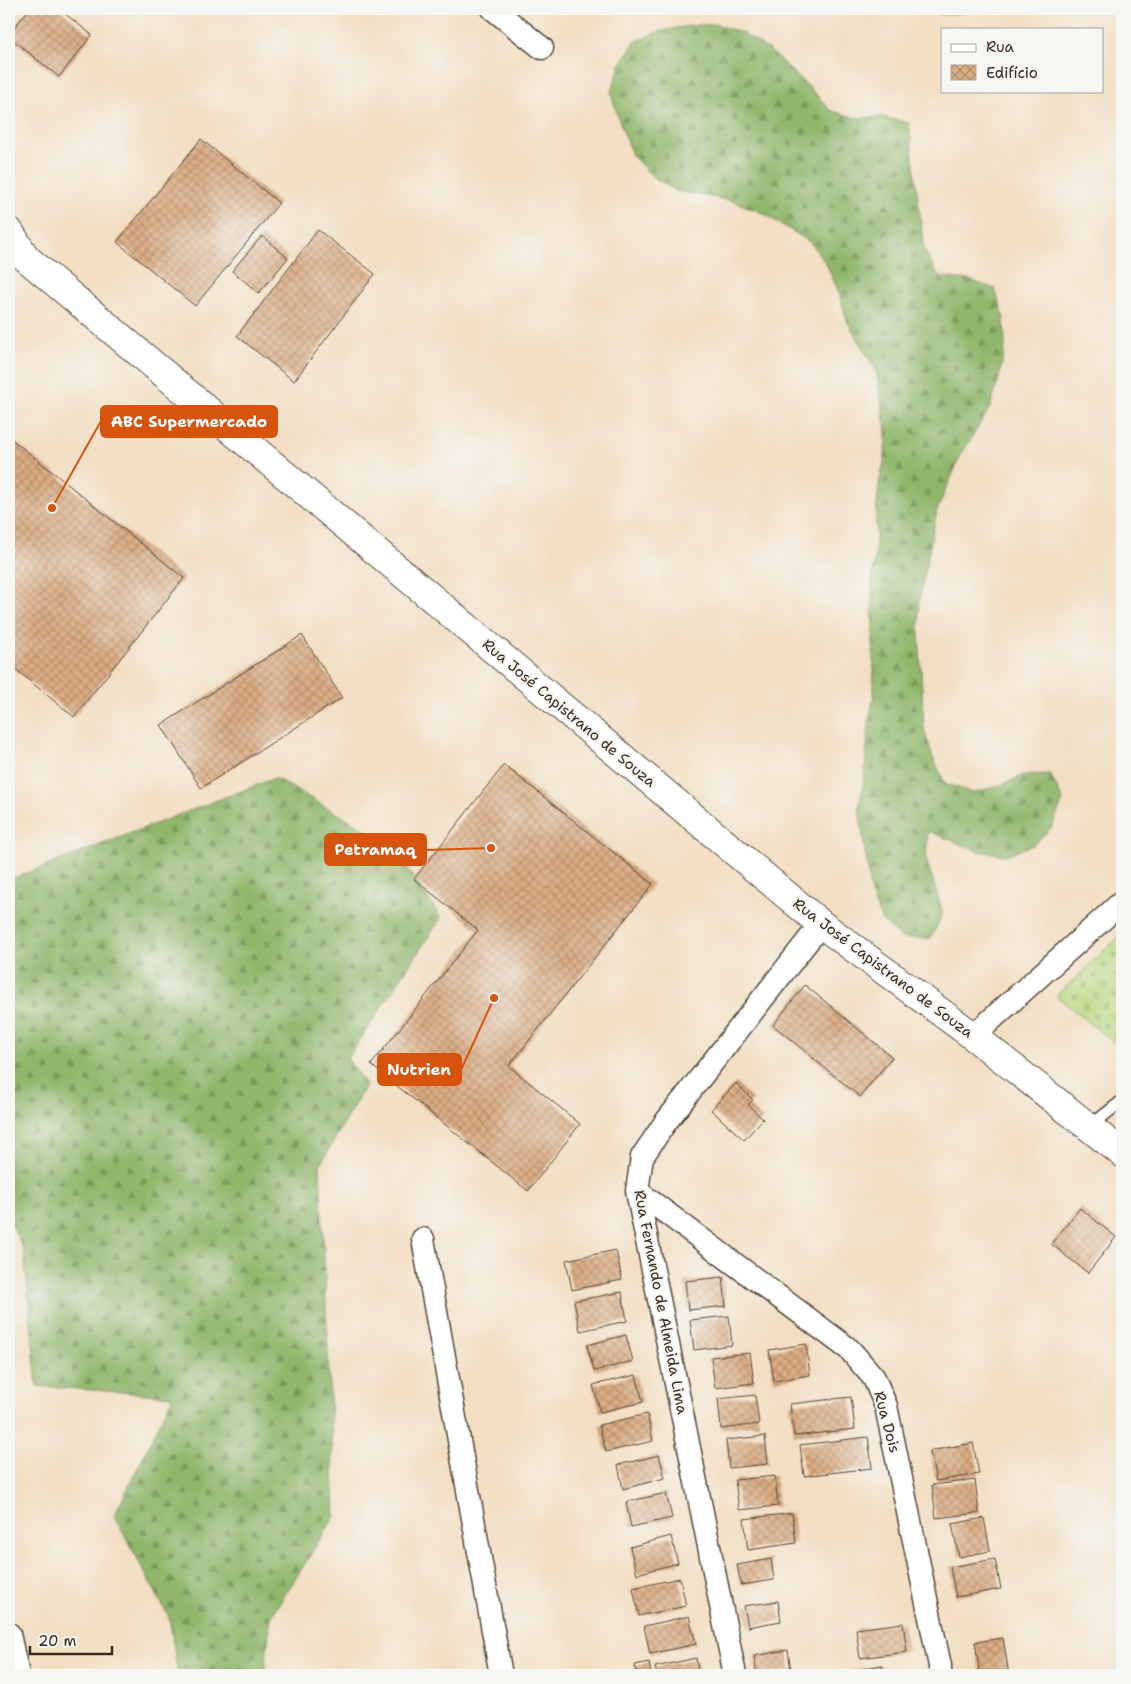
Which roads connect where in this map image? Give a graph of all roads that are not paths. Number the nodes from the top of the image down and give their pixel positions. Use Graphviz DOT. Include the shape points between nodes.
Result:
graph roads {
  1 [pos="493,9"];
  2 [pos="542,48"];
  3 [pos="9,231"];
  4 [pos="18,255"];
  5 [pos="1122,902"];
  6 [pos="821,924"];
  7 [pos="973,1036"];
  8 [pos="1122,1101"];
  9 [pos="1088,1127"];
  10 [pos="1122,1153"];
  11 [pos="638,1191"];
  12 [pos="423,1239"];
  13 [pos="9,1634"];
  14 [pos="18,1675"];
  15 [pos="501,1675"];
  16 [pos="735,1675"];
  17 [pos="940,1675"];
  1 -- 2 [label="street"];
  3 -- 4 [label="main road, Rua José Capistrano de Souza"];
  4 -- 6 [label="main road, Rua José Capistrano de Souza"];
  5 -- 7 [label="street"];
  6 -- 7 [label="main road, Rua José Capistrano de Souza"];
  6 -- 11 [label="street, Rua Fernando de Almeida Lima" via="665,1123 642,1157"];
  7 -- 9 [label="main road, Rua José Capistrano de Souza"];
  8 -- 9 [label="lane"];
  9 -- 10 [label="main road, Rua José Capistrano de Souza"];
  11 -- 16 [label="street, Rua Fernando de Almeida Lima"];
  11 -- 17 [label="street, Rua Dois" via="850,1350 874,1378 886,1406"];
  12 -- 15 [label="street"];
  13 -- 14 [label="street"];
}
